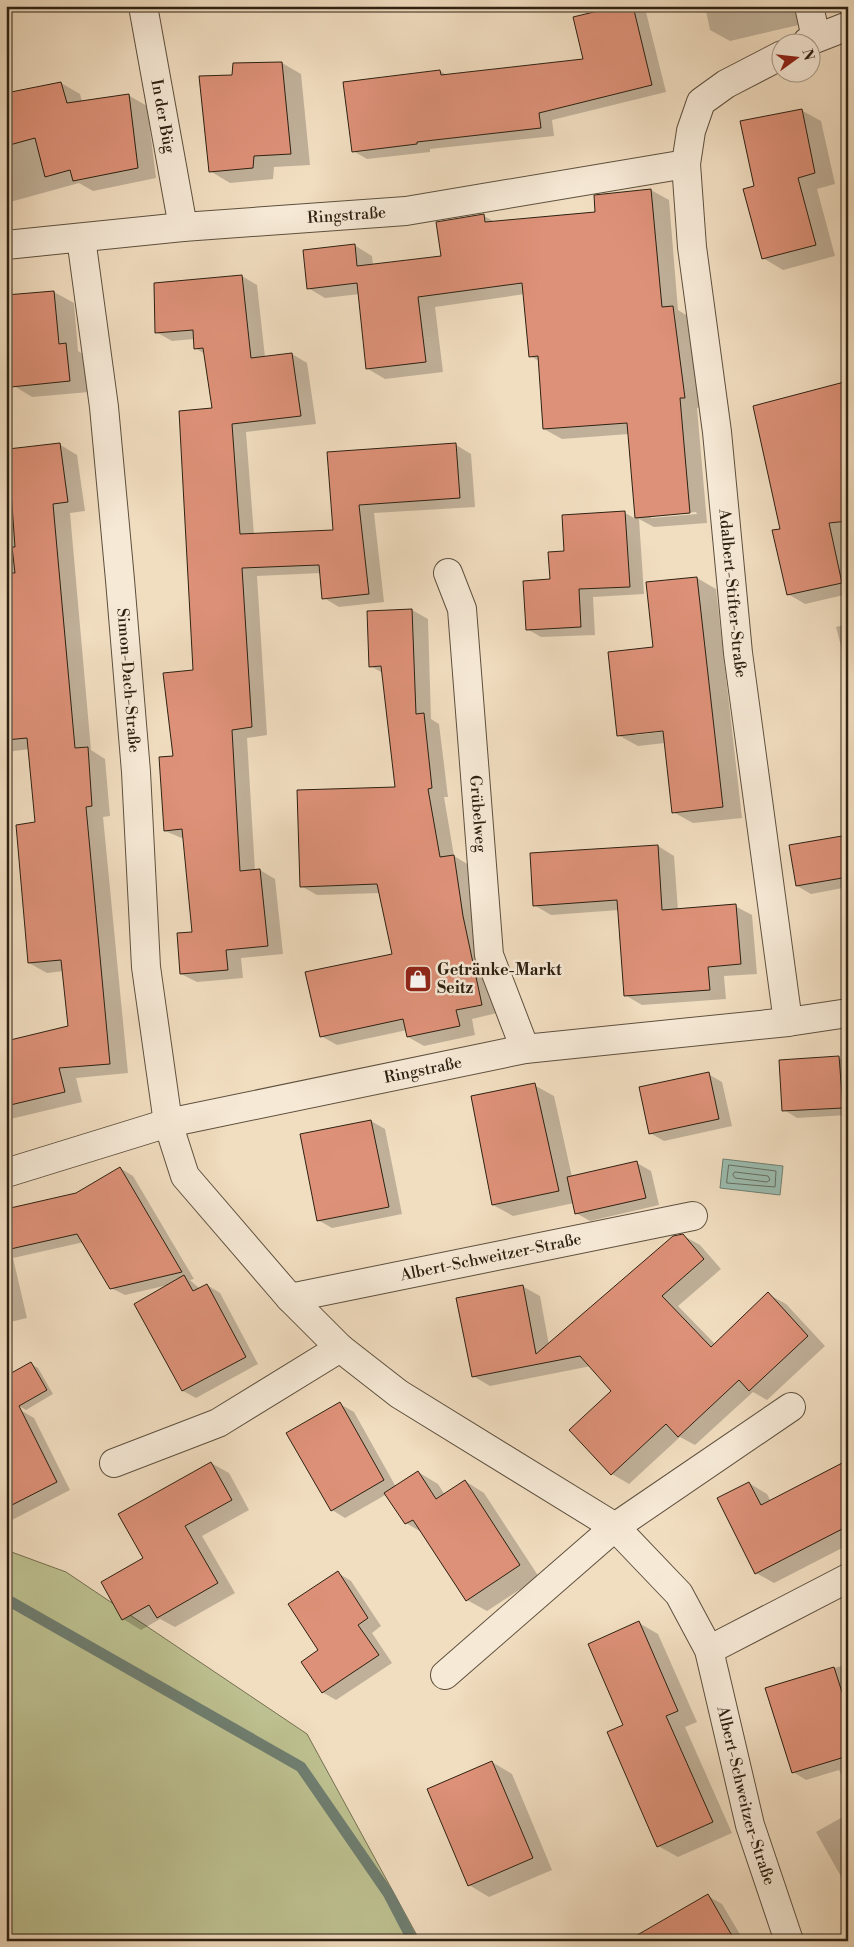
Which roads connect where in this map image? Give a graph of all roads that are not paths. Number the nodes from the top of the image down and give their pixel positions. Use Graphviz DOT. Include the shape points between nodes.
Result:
graph roads {
  1 [pos="143,6"];
  2 [pos="809,6"];
  3 [pos="848,26"];
  4 [pos="811,32"];
  5 [pos="822,36"];
  6 [pos="772,60"];
  7 [pos="686,164"];
  8 [pos="183,227"];
  9 [pos="82,238"];
  10 [pos="6,245"];
  11 [pos="448,573"];
  12 [pos="848,1013"];
  13 [pos="788,1022"];
  14 [pos="525,1049"];
  15 [pos="168,1123"];
  16 [pos="6,1173"];
  17 [pos="693,1216"];
  18 [pos="290,1298"];
  19 [pos="340,1348"];
  20 [pos="792,1407"];
  21 [pos="114,1462"];
  22 [pos="615,1527"];
  23 [pos="848,1578"];
  24 [pos="709,1650"];
  25 [pos="445,1675"];
  26 [pos="789,1941"];
  1 -- 8 [label="street, In der Büg"];
  2 -- 4 [label="street"];
  3 -- 5 [label="street"];
  6 -- 7 [label="street, Adalbert-Stifter-Straße" via="726,84 701,102 691,131"];
  7 -- 8 [label="street, Ringstraße" via="406,211"];
  7 -- 13 [label="street, Adalbert-Stifter-Straße" via="692,247 718,432 738,653"];
  8 -- 9 [label="street, Ringstraße"];
  9 -- 10 [label="street, Ringstraße"];
  9 -- 15 [label="street, Simon-Dach-Straße" via="104,407 121,590 136,772 146,967"];
  11 -- 14 [label="street, Grübelweg" via="462,609 489,955"];
  12 -- 13 [label="street, Ringstraße"];
  13 -- 14 [label="street, Ringstraße"];
  14 -- 15 [label="street, Ringstraße"];
  15 -- 16 [label="street, Ringstraße"];
  15 -- 18 [label="street, Albert-Schweitzer-Straße" via="185,1176"];
  17 -- 18 [label="street, Albert-Schweitzer-Straße"];
  18 -- 19 [label="street, Albert-Schweitzer-Straße"];
  19 -- 21 [label="street" via="218,1423"];
  19 -- 22 [label="street, Albert-Schweitzer-Straße" via="399,1394"];
  20 -- 22 [label="street"];
  22 -- 24 [label="street, Albert-Schweitzer-Straße" via="679,1594"];
  22 -- 25 [label="street"];
  23 -- 24 [label="street"];
  24 -- 26 [label="street, Albert-Schweitzer-Straße" via="750,1825"];
}
